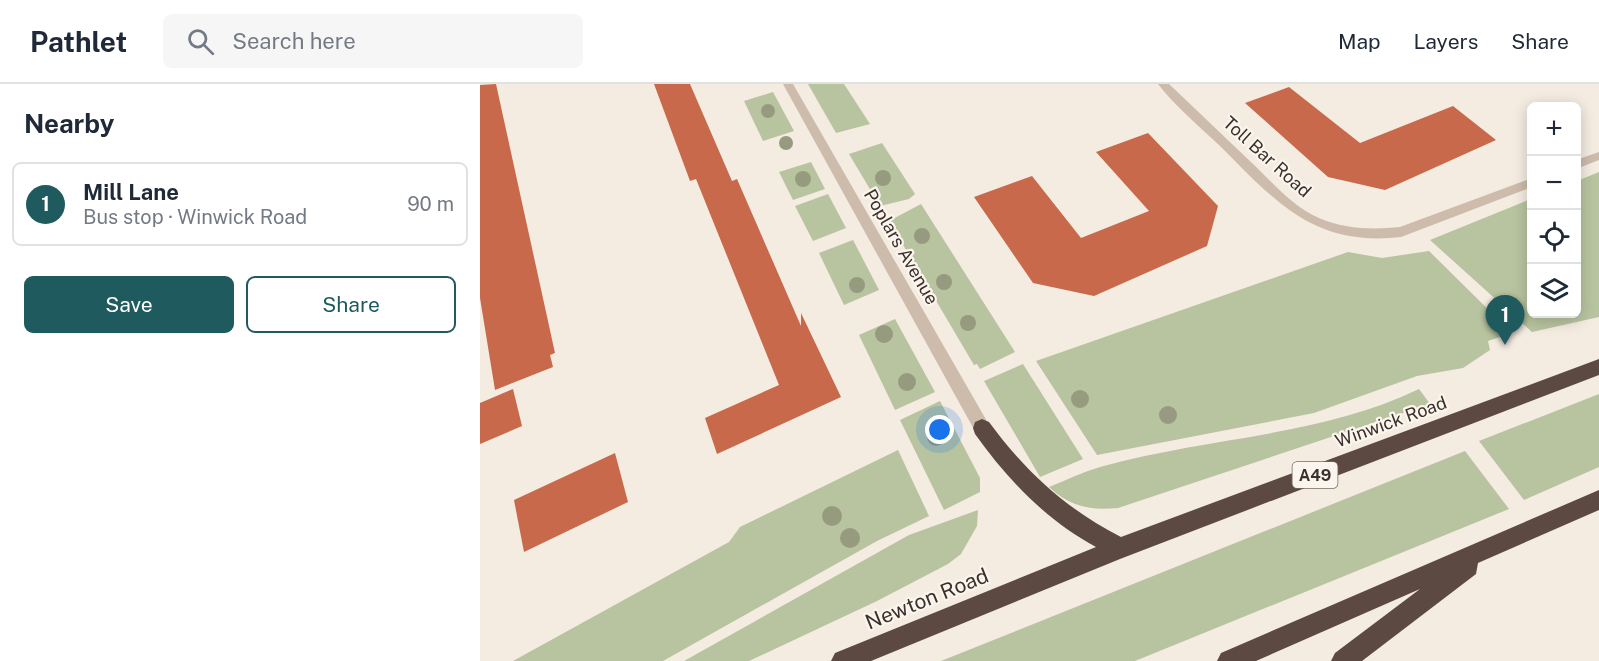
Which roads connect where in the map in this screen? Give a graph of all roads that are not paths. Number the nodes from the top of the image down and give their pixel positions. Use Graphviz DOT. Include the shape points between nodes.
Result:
graph roads {
  1 [pos="788,84"];
  2 [pos="1163,84"];
  3 [pos="1599,156"];
  4 [pos="1581,163"];
  5 [pos="1527,184"];
  6 [pos="1599,367"];
  7 [pos="982,428"];
  8 [pos="1599,500"];
  9 [pos="1120,548"];
  10 [pos="1491,548"];
  11 [pos="1031,585"];
  12 [pos="843,661"];
  13 [pos="1228,661"];
  14 [pos="1343,661"];
  1 -- 7 [label="street, Poplars Avenue"];
  2 -- 5 [label="street, Toll Bar Road" via="1283,200 1314,221 1346,231 1401,232"];
  3 -- 4 [label="street"];
  6 -- 9 [label="highway, Winwick Road / A49"];
  7 -- 9 [label="highway" via="1008,465 1054,510"];
  8 -- 10 [label="highway"];
  9 -- 11 [label="highway, Winwick Road / A49"];
  10 -- 13 [label="highway"];
  10 -- 14 [label="highway"];
  11 -- 12 [label="highway, Newton Road / A49"];
}
